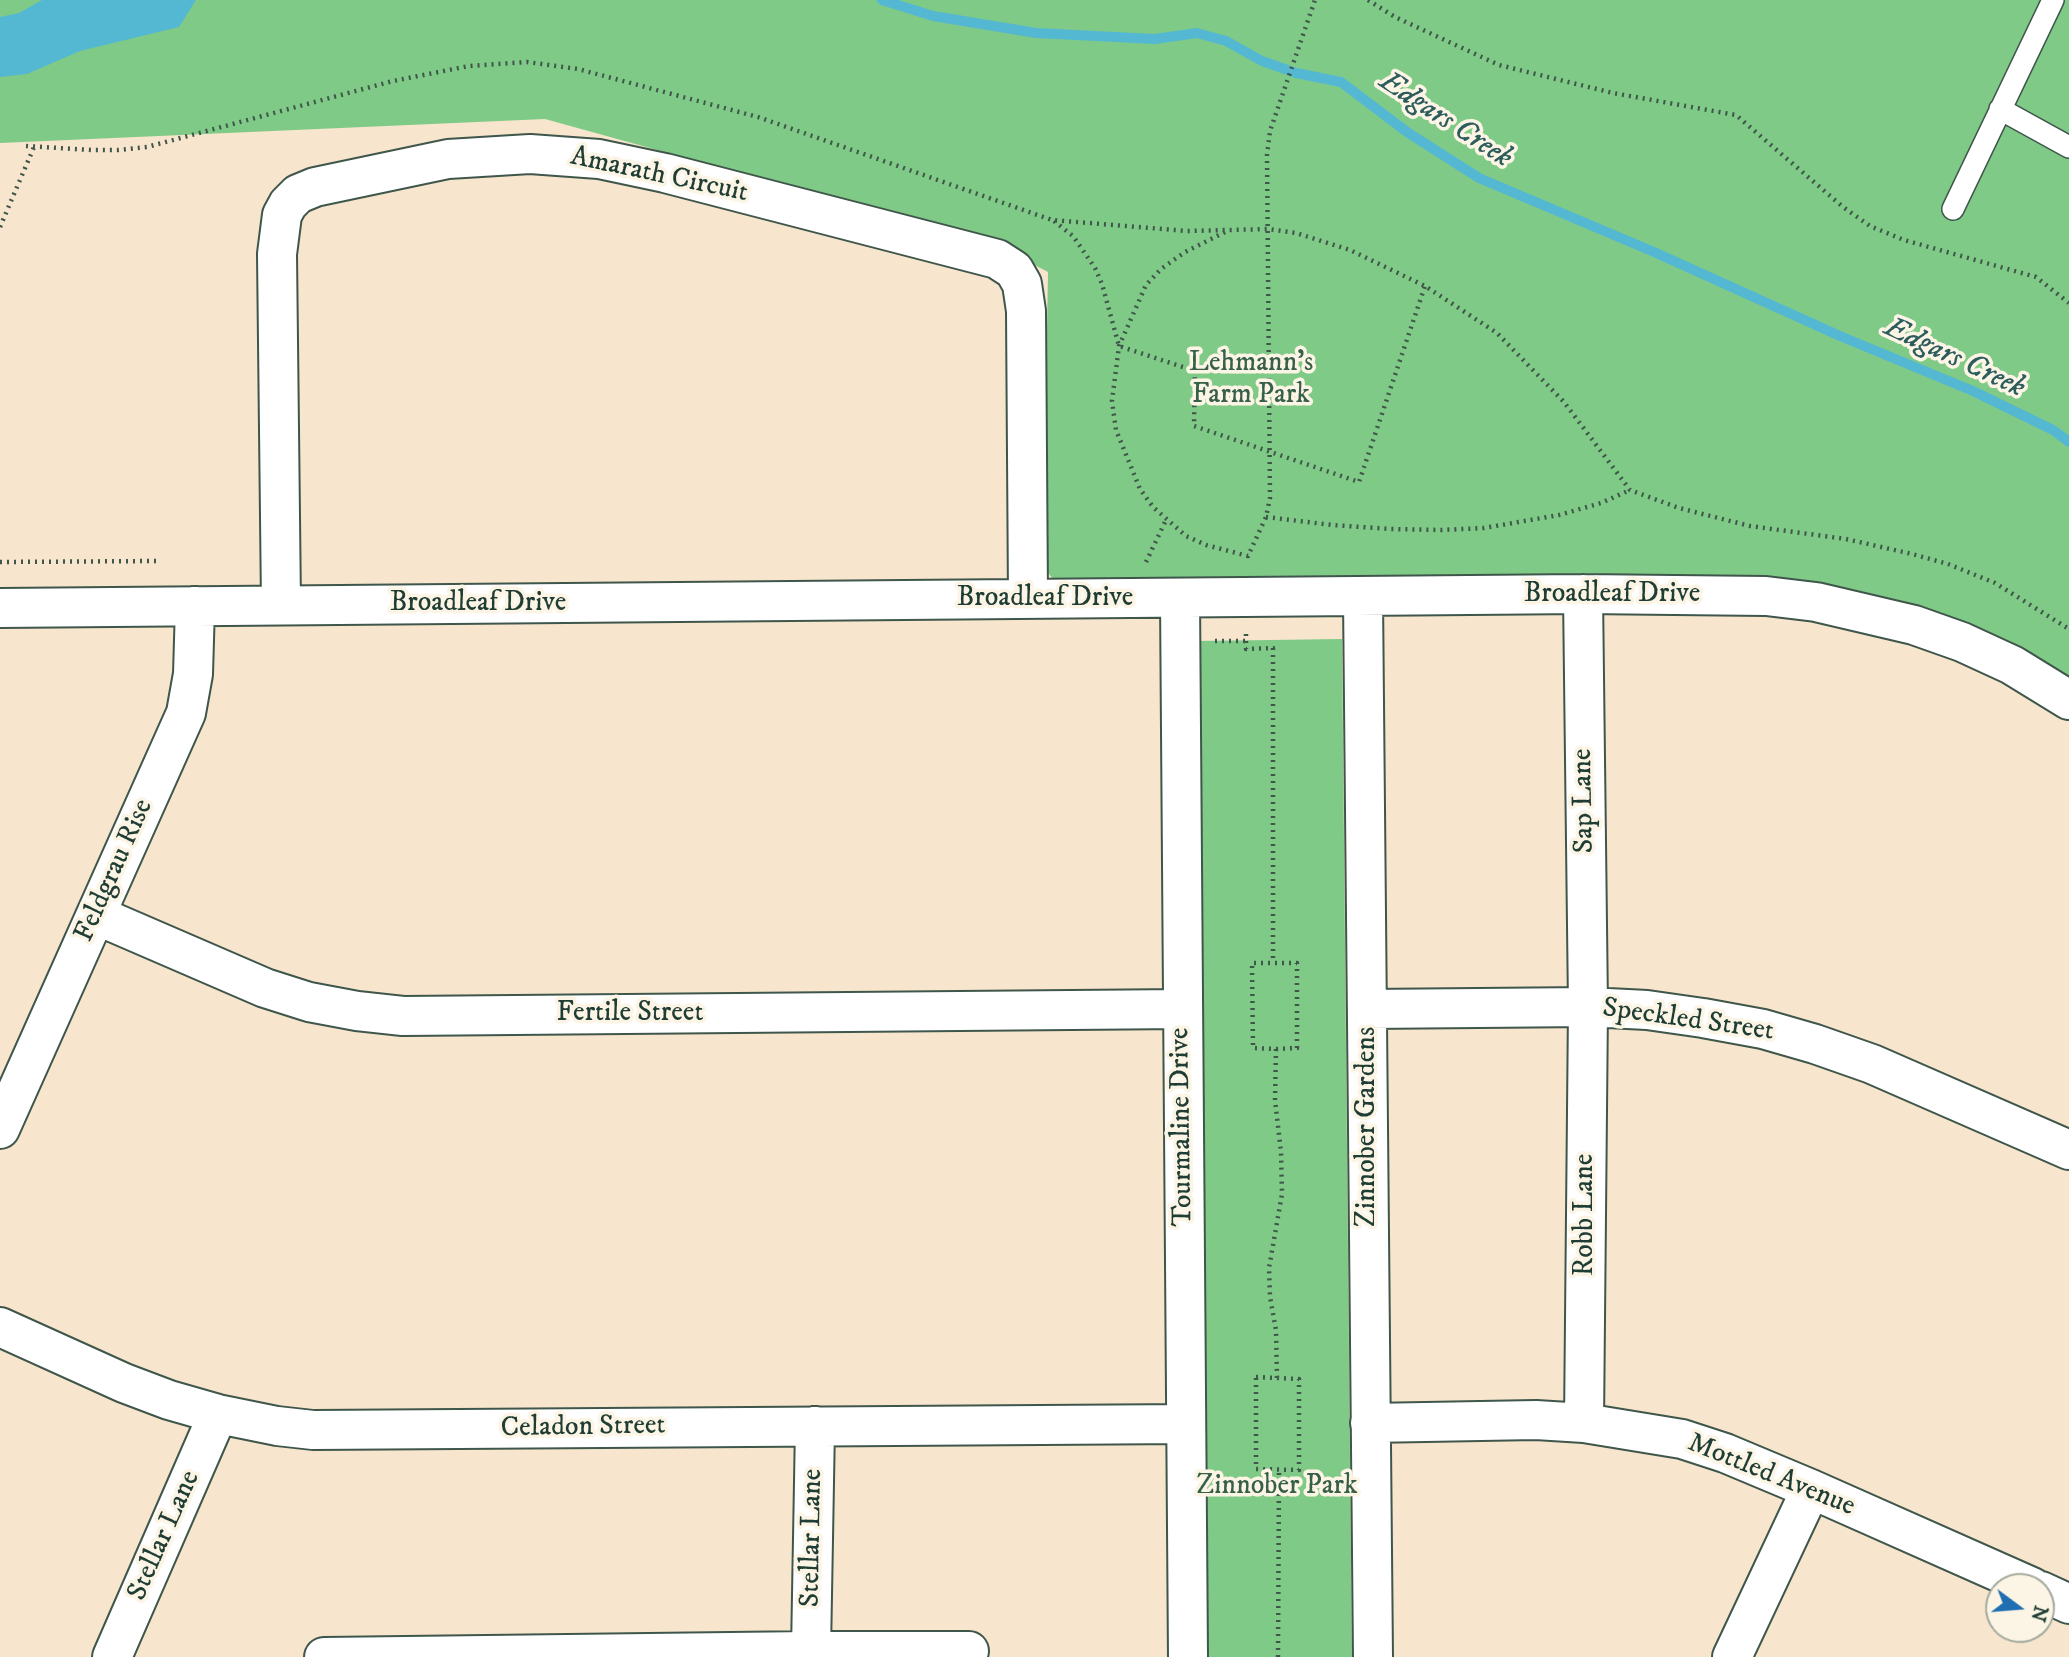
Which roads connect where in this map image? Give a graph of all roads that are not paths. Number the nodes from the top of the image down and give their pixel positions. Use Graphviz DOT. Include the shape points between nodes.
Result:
graph roads {
  1 [pos="2053,0"];
  2 [pos="2000,109"];
  3 [pos="2069,147"];
  4 [pos="1952,209"];
  5 [pos="1583,594"];
  6 [pos="1363,597"];
  7 [pos="1028,598"];
  8 [pos="1180,598"];
  9 [pos="281,604"];
  10 [pos="195,606"];
  11 [pos="0,608"];
  12 [pos="2069,700"];
  13 [pos="96,915"];
  14 [pos="1588,1007"];
  15 [pos="1182,1009"];
  16 [pos="1368,1009"];
  17 [pos="0,1129"];
  18 [pos="2069,1150"];
  19 [pos="0,1327"];
  20 [pos="218,1414"];
  21 [pos="1370,1423"];
  22 [pos="1584,1423"];
  23 [pos="1186,1424"];
  24 [pos="815,1426"];
  25 [pos="1811,1489"];
  26 [pos="2004,1573"];
  27 [pos="811,1651"];
  28 [pos="969,1651"];
  29 [pos="112,1657"];
  30 [pos="324,1657"];
  31 [pos="1188,1657"];
  32 [pos="1373,1657"];
  33 [pos="1732,1657"];
  1 -- 2 [label="lane"];
  2 -- 3 [label="lane"];
  2 -- 4 [label="lane"];
  5 -- 6 [label="street, Broadleaf Drive"];
  5 -- 12 [label="street, Broadleaf Drive" via="1766,596 1867,612 1962,642 2012,665"];
  5 -- 14 [label="street, Sap Lane"];
  6 -- 8 [label="street, Broadleaf Drive"];
  6 -- 16 [label="street, Zinnober Gardens"];
  7 -- 8 [label="street, Broadleaf Drive"];
  7 -- 9 [label="street, Broadleaf Drive"];
  7 -- 9 [label="street, Amarath Circuit" via="1026,311 1022,284 1014,270 997,259 666,173 599,159 530,154 448,159 316,187 288,204 282,215 278,254"];
  8 -- 15 [label="street, Tourmaline Drive"];
  9 -- 10 [label="street, Broadleaf Drive"];
  10 -- 11 [label="street, Broadleaf Drive"];
  10 -- 13 [label="street, Feldgrau Rise" via="193,674 186,713"];
  13 -- 15 [label="street, Fertile Street" via="265,988 321,1004 403,1016"];
  13 -- 17 [label="street, Feldgrau Rise"];
  14 -- 16 [label="street, Speckled Street"];
  14 -- 18 [label="street, Speckled Street" via="1703,1018 1815,1044"];
  14 -- 22 [label="street, Robb Lane"];
  15 -- 23 [label="street, Tourmaline Drive"];
  16 -- 21 [label="street, Zinnober Gardens"];
  19 -- 20 [label="street, Celadon Street" via="124,1383"];
  20 -- 24 [label="street, Celadon Street" via="313,1430"];
  20 -- 29 [label="street, Stellar Lane"];
  21 -- 22 [label="street, Mottled Avenue"];
  21 -- 32 [label="street, Zinnober Gardens"];
  22 -- 25 [label="street, Mottled Avenue" via="1682,1439"];
  23 -- 24 [label="street, Celadon Street"];
  23 -- 31 [label="street, Tourmaline Drive"];
  24 -- 27 [label="street, Stellar Lane"];
  25 -- 26 [label="street, Mottled Avenue"];
  25 -- 33 [label="street"];
  27 -- 28 [label="street"];
  27 -- 30 [label="street"];
}
